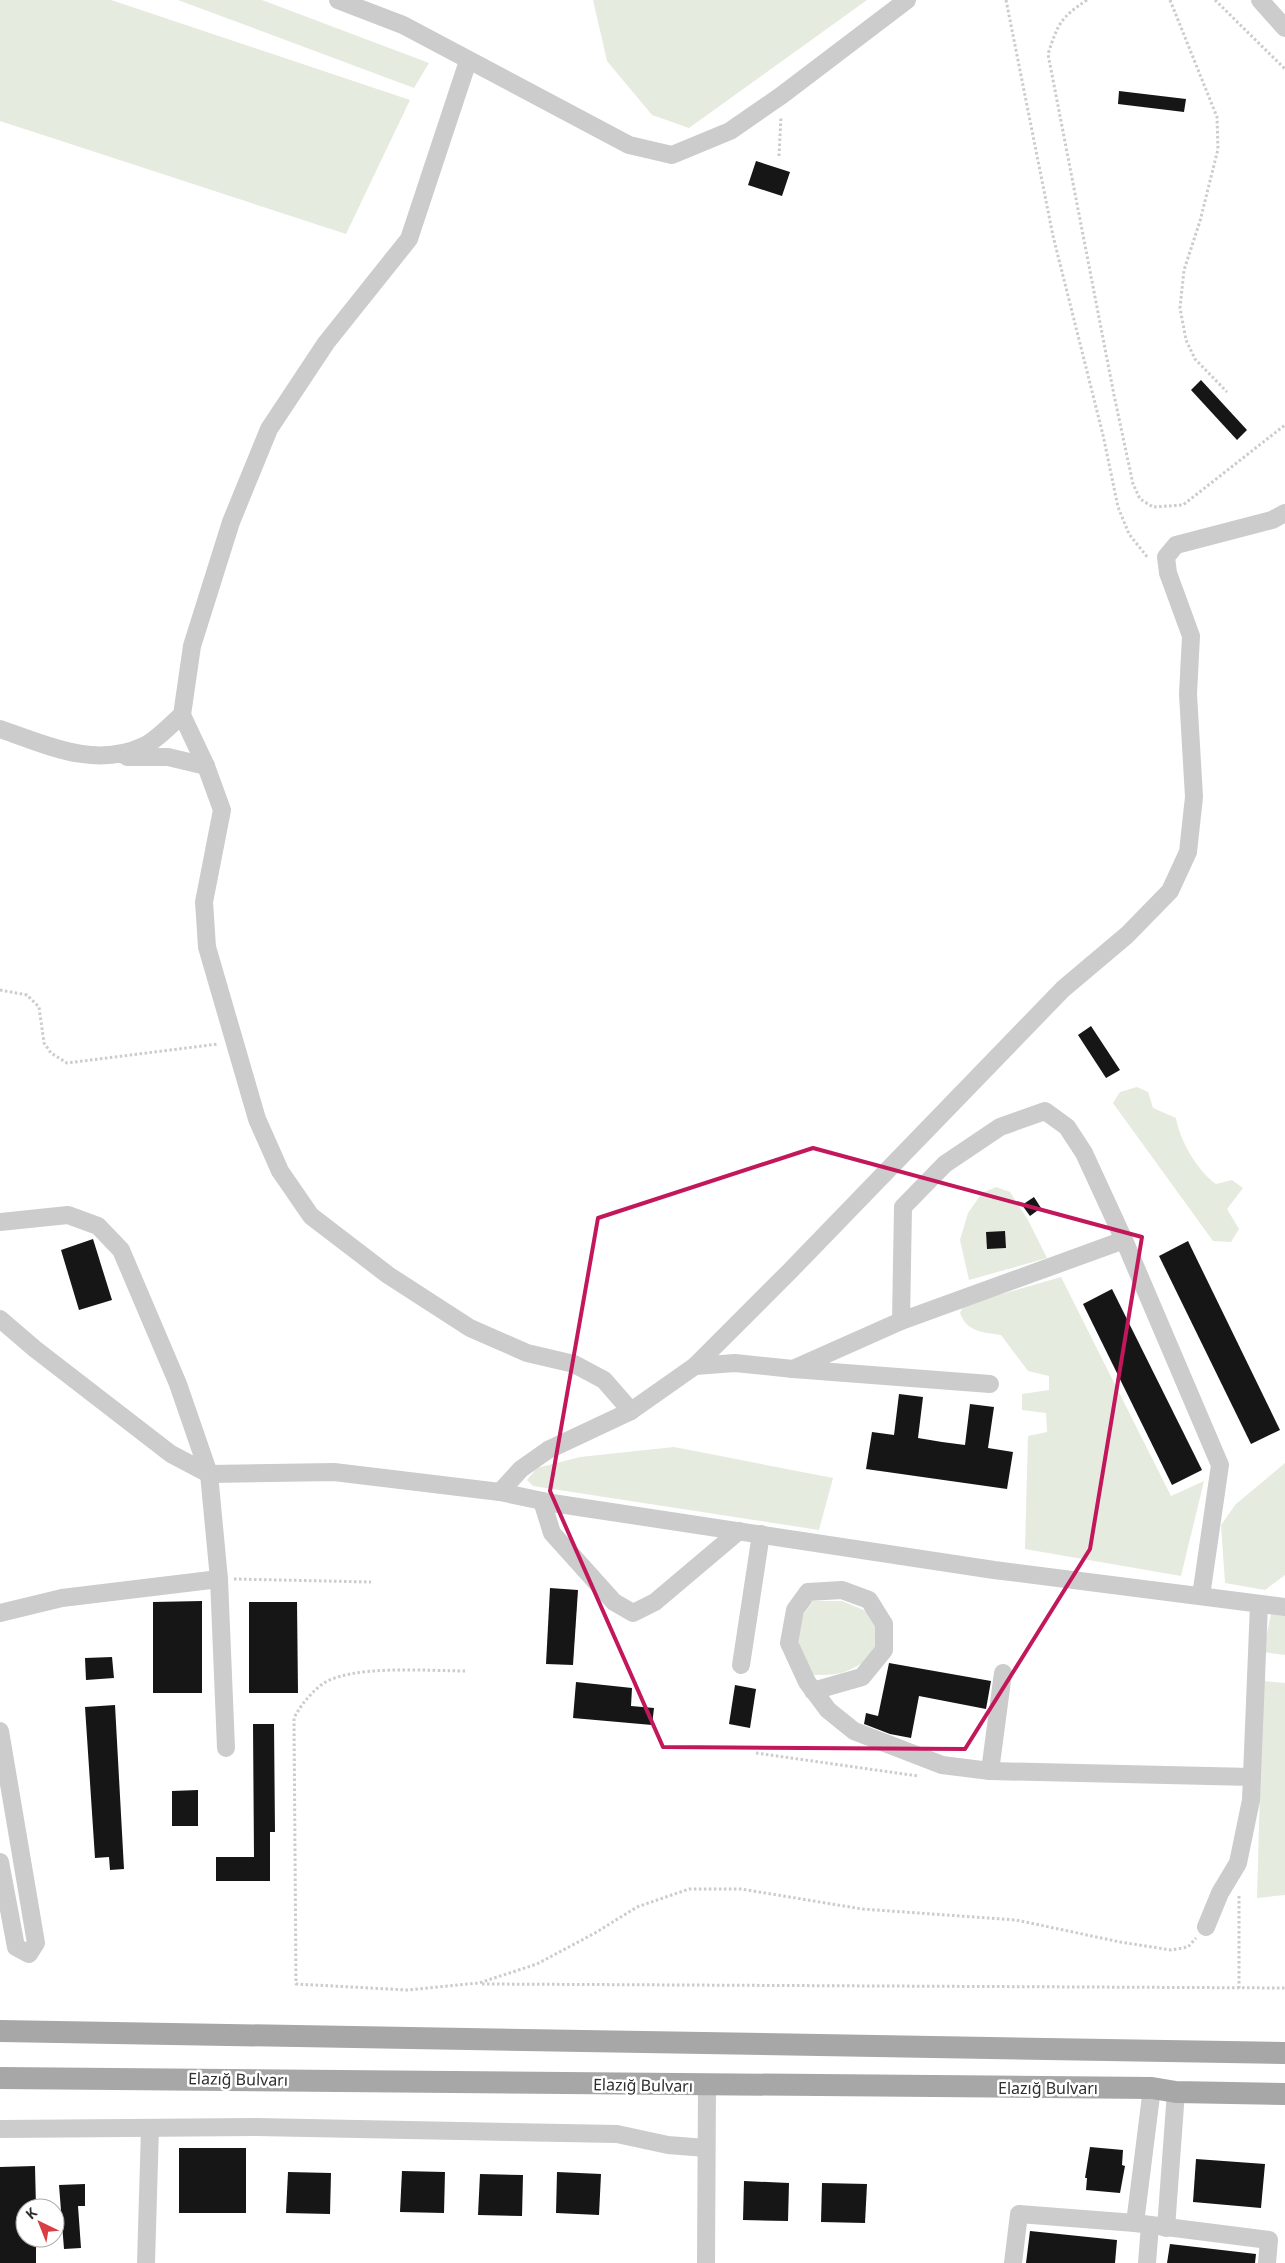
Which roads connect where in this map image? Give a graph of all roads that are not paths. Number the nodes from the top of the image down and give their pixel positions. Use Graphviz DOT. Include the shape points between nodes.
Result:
graph roads {
  1 [pos="338,0"];
  2 [pos="906,0"];
  3 [pos="1260,0"];
  4 [pos="1285,28"];
  5 [pos="468,61"];
  6 [pos="1285,513"];
  7 [pos="182,715"];
  8 [pos="0,730"];
  9 [pos="114,757"];
  10 [pos="206,766"];
  11 [pos="0,1222"];
  12 [pos="1124,1240"];
  13 [pos="0,1319"];
  14 [pos="901,1321"];
  15 [pos="695,1366"];
  16 [pos="793,1369"];
  17 [pos="990,1384"];
  18 [pos="631,1411"];
  19 [pos="209,1474"];
  20 [pos="500,1492"];
  21 [pos="542,1501"];
  22 [pos="739,1531"];
  23 [pos="761,1534"];
  24 [pos="219,1579"];
  25 [pos="1201,1596"];
  26 [pos="1259,1604"];
  27 [pos="1285,1607"];
  28 [pos="0,1613"];
  29 [pos="741,1665"];
  30 [pos="1003,1673"];
  31 [pos="814,1691"];
  32 [pos="0,1731"];
  33 [pos="226,1748"];
  34 [pos="990,1771"];
  35 [pos="1252,1777"];
  36 [pos="0,1862"];
  37 [pos="27,1887"];
  38 [pos="2,1888"];
  39 [pos="1206,1927"];
  40 [pos="0,2031"];
  41 [pos="1285,2053"];
  42 [pos="0,2078"];
  43 [pos="707,2086"];
  44 [pos="1152,2088"];
  45 [pos="1176,2092"];
  46 [pos="1285,2094"];
  47 [pos="150,2128"];
  48 [pos="0,2129"];
  49 [pos="706,2148"];
  50 [pos="1150,2225"];
  51 [pos="146,2263"];
  52 [pos="706,2263"];
  53 [pos="1013,2263"];
  54 [pos="1147,2263"];
  55 [pos="1267,2263"];
  1 -- 5 [label="lane" via="403,25"];
  2 -- 5 [label="lane" via="730,131 672,155 629,145"];
  3 -- 4 [label="lane"];
  5 -- 7 [label="lane" via="409,239 326,343 269,429 230,522 192,646"];
  6 -- 15 [label="lane" via="1272,520 1176,545 1166,556 1168,573 1191,636 1188,694 1194,797 1188,852 1170,891 1127,935 1063,989"];
  7 -- 9 [label="lane" via="145,746"];
  7 -- 10 [label="lane"];
  8 -- 9 [label="lane" via="70,753"];
  9 -- 10 [label="lane" via="168,757"];
  10 -- 18 [label="lane" via="222,810 204,902 207,947 257,1119 280,1172 311,1216 388,1275 470,1328 527,1353 574,1364 604,1380"];
  11 -- 19 [label="lane" via="68,1215 98,1226 121,1250 178,1384"];
  12 -- 14 [label="lane"];
  12 -- 14 [label="lane" via="1084,1154 1067,1127 1045,1111 1000,1127 945,1164 903,1207"];
  12 -- 25 [label="lane" via="1220,1464"];
  13 -- 19 [label="lane" via="171,1454"];
  14 -- 16 [label="lane"];
  15 -- 16 [label="lane" via="735,1362"];
  15 -- 18 [label="lane"];
  16 -- 17 [label="lane"];
  18 -- 20 [label="lane" via="548,1450 520,1469"];
  19 -- 20 [label="lane" via="334,1472"];
  19 -- 24 [label="lane"];
  20 -- 21 [label="lane"];
  21 -- 22 [label="lane"];
  21 -- 22 [label="lane" via="552,1533 614,1602 633,1613 655,1602"];
  22 -- 23 [label="lane"];
  23 -- 25 [label="lane" via="994,1570"];
  23 -- 29 [label="lane"];
  24 -- 28 [label="lane" via="62,1598"];
  24 -- 33 [label="lane"];
  25 -- 26 [label="lane"];
  26 -- 27 [label="lane"];
  26 -- 35 [label="lane"];
  30 -- 34 [label="lane"];
  31 -- 31 [label="lane" via="789,1643 795,1610 808,1592 842,1590 870,1600 884,1624 884,1650 862,1677"];
  31 -- 34 [label="lane" via="828,1710 854,1731 942,1765"];
  32 -- 37 [label="lane"];
  34 -- 35 [label="lane"];
  35 -- 39 [label="lane" via="1251,1800 1238,1863 1220,1893"];
  36 -- 38 [label="lane"];
  37 -- 38 [label="lane"];
  37 -- 38 [label="lane" via="36,1944 29,1954 16,1946"];
  40 -- 41 [label="main road"];
  42 -- 43 [label="main road, Elazığ Bulvarı"];
  43 -- 44 [label="main road, Elazığ Bulvarı"];
  43 -- 49 [label="lane"];
  44 -- 45 [label="main road, Elazığ Bulvarı"];
  44 -- 50 [label="lane"];
  45 -- 46 [label="main road, Elazığ Bulvarı"];
  45 -- 50 [label="lane"];
  47 -- 48 [label="lane"];
  47 -- 49 [label="lane" via="617,2134 668,2145"];
  47 -- 51 [label="lane"];
  49 -- 52 [label="lane"];
  50 -- 53 [label="lane" via="1019,2214"];
  50 -- 54 [label="lane"];
  50 -- 55 [label="lane" via="1269,2240"];
}
